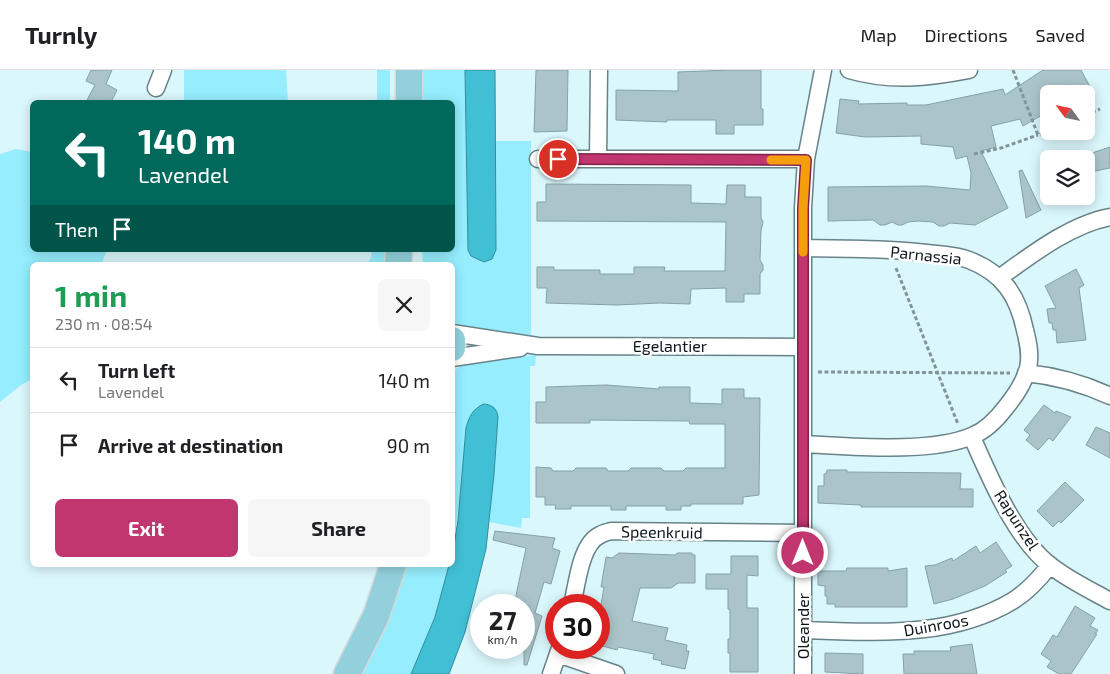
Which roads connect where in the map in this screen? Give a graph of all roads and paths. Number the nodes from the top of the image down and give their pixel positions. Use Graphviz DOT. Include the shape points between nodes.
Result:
graph roads {
  1 [pos="163,70"];
  2 [pos="408,70"];
  3 [pos="598,70"];
  4 [pos="822,70"];
  5 [pos="849,70"];
  6 [pos="969,70"];
  7 [pos="1013,70"];
  8 [pos="156,88"];
  9 [pos="409,100"];
  10 [pos="1100,109"];
  11 [pos="1095,111"];
  12 [pos="1038,135"];
  13 [pos="974,154"];
  14 [pos="538,159"];
  15 [pos="598,159"];
  16 [pos="806,160"];
  17 [pos="1110,217"];
  18 [pos="803,248"];
  19 [pos="889,250"];
  20 [pos="1000,278"];
  21 [pos="455,333"];
  22 [pos="538,346"];
  23 [pos="803,347"];
  24 [pos="455,358"];
  25 [pos="803,372"];
  26 [pos="937,373"];
  27 [pos="1026,373"];
  28 [pos="1110,396"];
  29 [pos="968,438"];
  30 [pos="803,444"];
  31 [pos="803,534"];
  32 [pos="1050,565"];
  33 [pos="392,567"];
  34 [pos="574,594"];
  35 [pos="1110,601"];
  36 [pos="803,630"];
  37 [pos="556,659"];
  38 [pos="579,659"];
  39 [pos="347,674"];
  40 [pos="551,674"];
  41 [pos="616,674"];
  42 [pos="803,674"];
  1 -- 8 [label="street"];
  2 -- 9 [label="main road"];
  3 -- 15 [label="street"];
  4 -- 16 [label="street, Oleander"];
  5 -- 6 [label="street" via="882,77 908,78"];
  7 -- 12 [label="path"];
  10 -- 11 [label="path"];
  12 -- 13 [label="path"];
  14 -- 15 [label="street"];
  15 -- 16 [label="street"];
  16 -- 18 [label="street, Oleander"];
  17 -- 20 [label="street" via="1075,230"];
  18 -- 19 [label="street, Parnassia"];
  18 -- 23 [label="street, Oleander"];
  19 -- 20 [label="street, Parnassia" via="966,258"];
  19 -- 26 [label="path"];
  20 -- 27 [label="street, Parnassia" via="1014,296 1023,320 1029,345"];
  21 -- 22 [label="street, Egelantier"];
  22 -- 23 [label="street, Egelantier"];
  22 -- 24 [label="street, Egelantier"];
  23 -- 25 [label="street, Oleander"];
  25 -- 26 [label="path"];
  25 -- 30 [label="street, Oleander"];
  26 -- 27 [label="path"];
  26 -- 29 [label="path"];
  27 -- 28 [label="street" via="1063,378"];
  27 -- 29 [label="street, Parnassia" via="1022,385 1000,416 987,428"];
  29 -- 30 [label="street, Parnassia" via="925,446"];
  29 -- 32 [label="street, Rapunzel" via="1005,507 1030,544"];
  30 -- 31 [label="street, Oleander"];
  31 -- 34 [label="street, Speenkruid" via="611,531 598,535 588,546"];
  31 -- 36 [label="street, Oleander"];
  32 -- 35 [label="street, Rapunzel"];
  32 -- 36 [label="street, Duinroos" via="1016,599 986,615 949,626 915,631"];
  33 -- 39 [label="main road" via="376,616"];
  36 -- 42 [label="street, Oleander"];
  37 -- 40 [label="street"];
  38 -- 41 [label="street"];
}
